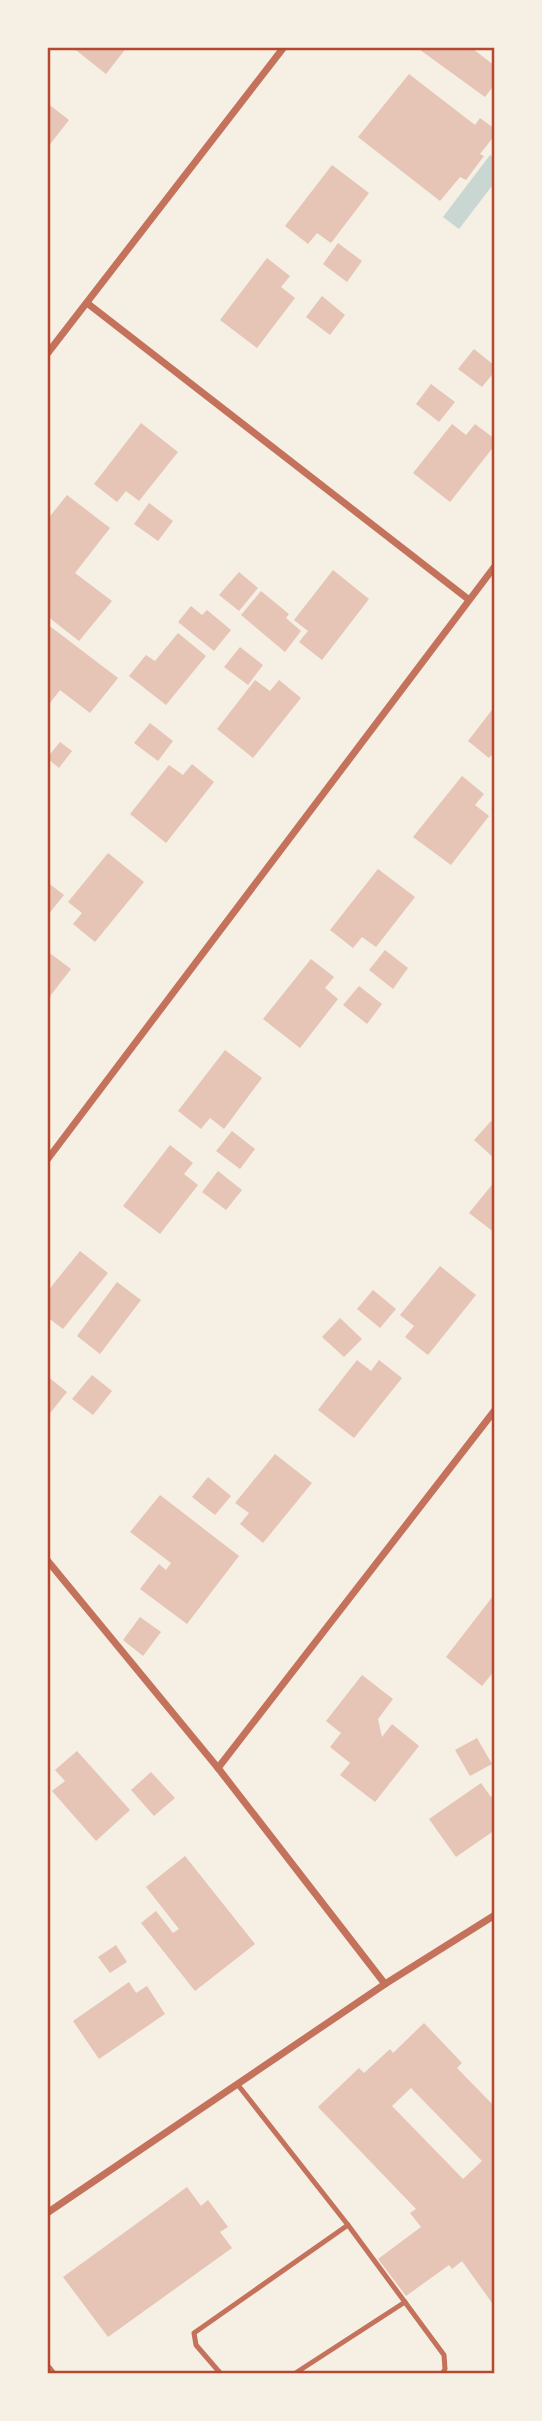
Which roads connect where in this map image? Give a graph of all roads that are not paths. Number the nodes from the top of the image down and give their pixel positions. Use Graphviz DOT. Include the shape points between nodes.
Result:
graph roads {
  1 [pos="284,47"];
  2 [pos="87,303"];
  3 [pos="47,354"];
  4 [pos="495,566"];
  5 [pos="468,599"];
  6 [pos="47,1160"];
  7 [pos="495,1410"];
  8 [pos="47,1560"];
  9 [pos="218,1768"];
  10 [pos="495,1915"];
  11 [pos="385,1984"];
  12 [pos="237,2085"];
  13 [pos="47,2213"];
  14 [pos="348,2225"];
  15 [pos="405,2301"];
  16 [pos="221,2374"];
  17 [pos="295,2374"];
  18 [pos="442,2374"];
  1 -- 2 [label="street"];
  2 -- 3 [label="street"];
  2 -- 5 [label="street"];
  4 -- 5 [label="street"];
  5 -- 6 [label="street"];
  7 -- 9 [label="street"];
  8 -- 9 [label="street"];
  9 -- 11 [label="street"];
  10 -- 11 [label="street"];
  11 -- 12 [label="street"];
  12 -- 13 [label="street"];
  12 -- 14 [label="lane"];
  14 -- 15 [label="lane"];
  14 -- 16 [label="lane" via="194,2333 196,2345"];
  15 -- 17 [label="lane"];
  15 -- 18 [label="lane" via="444,2355"];
}
